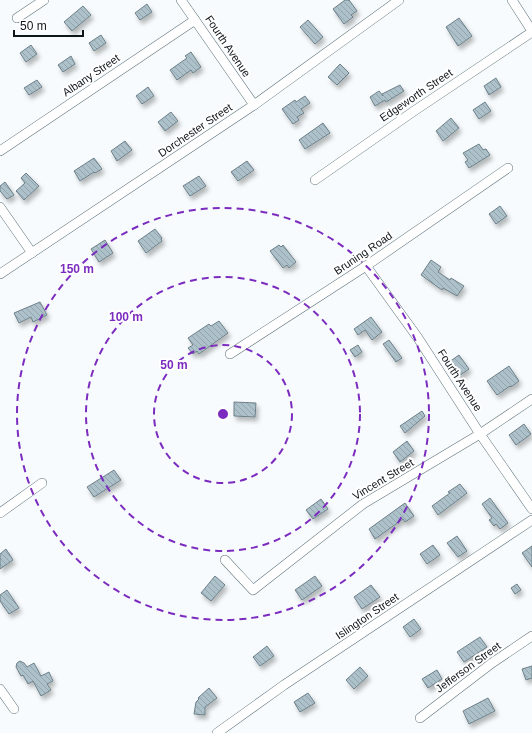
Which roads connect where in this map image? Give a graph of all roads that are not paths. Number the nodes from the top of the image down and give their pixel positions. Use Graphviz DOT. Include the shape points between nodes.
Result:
graph roads {
  1 [pos="44,0"];
  2 [pos="182,0"];
  3 [pos="399,0"];
  4 [pos="512,0"];
  5 [pos="17,18"];
  6 [pos="195,20"];
  7 [pos="532,32"];
  8 [pos="254,105"];
  9 [pos="0,151"];
  10 [pos="508,168"];
  11 [pos="315,180"];
  12 [pos="0,207"];
  13 [pos="32,253"];
  14 [pos="366,266"];
  15 [pos="0,274"];
  16 [pos="230,354"];
  17 [pos="532,399"];
  18 [pos="480,434"];
  19 [pos="42,483"];
  20 [pos="532,508"];
  21 [pos="0,513"];
  22 [pos="532,520"];
  23 [pos="225,560"];
  24 [pos="532,636"];
  25 [pos="0,689"];
  26 [pos="14,709"];
  27 [pos="420,718"];
  28 [pos="217,733"];
  1 -- 5 [label="street"];
  2 -- 6 [label="street, Fourth Avenue"];
  3 -- 8 [label="street, Dorchester Street"];
  4 -- 7 [label="street"];
  6 -- 8 [label="street, Fourth Avenue"];
  6 -- 9 [label="street, Albany Street"];
  7 -- 11 [label="street, Edgeworth Street"];
  8 -- 13 [label="street, Dorchester Street"];
  10 -- 14 [label="street, Bruning Road"];
  12 -- 13 [label="street"];
  13 -- 15 [label="street, Dorchester Street"];
  14 -- 16 [label="street, Bruning Road"];
  14 -- 18 [label="street, Fourth Avenue" via="418,338"];
  17 -- 18 [label="street, Vincent Street"];
  18 -- 20 [label="street, Fourth Avenue"];
  18 -- 23 [label="street, Vincent Street" via="363,504 253,590"];
  19 -- 21 [label="street"];
  22 -- 28 [label="street, Islington Street" via="284,685"];
  24 -- 27 [label="street, Jefferson Street"];
  25 -- 26 [label="street"];
}
